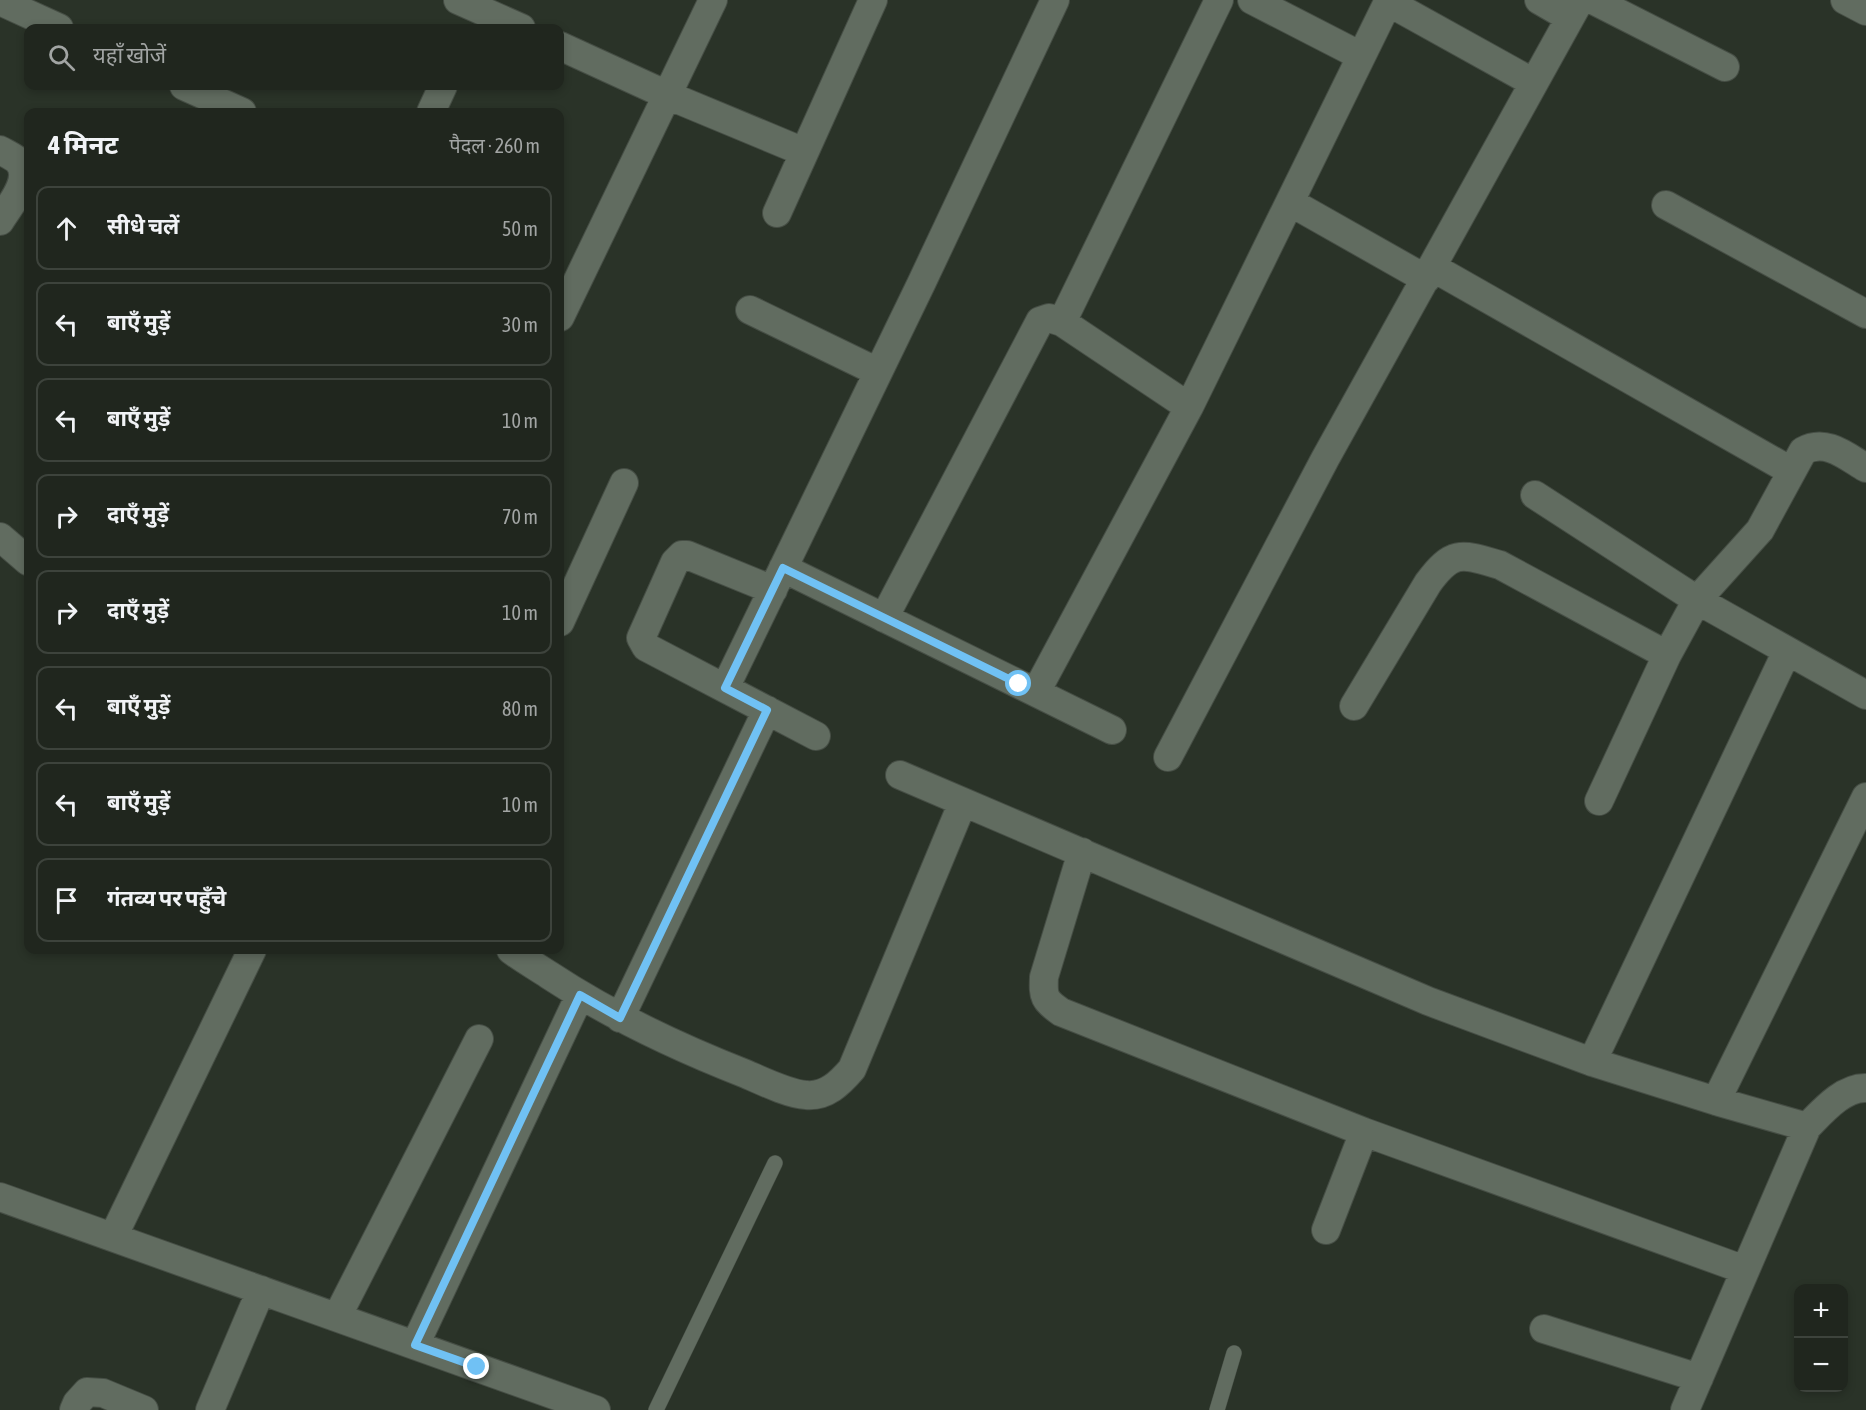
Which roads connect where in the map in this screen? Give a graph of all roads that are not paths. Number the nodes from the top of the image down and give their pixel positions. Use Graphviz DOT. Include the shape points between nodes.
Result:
graph roads {
  1 [pos="712,0"];
  2 [pos="873,0"];
  3 [pos="1055,0"];
  4 [pos="1219,0"];
  5 [pos="1252,0"];
  6 [pos="1539,0"];
  7 [pos="1593,0"];
  8 [pos="1845,0"];
  9 [pos="0,1"];
  10 [pos="1388,1"];
  11 [pos="1575,9"];
  12 [pos="1866,11"];
  13 [pos="468,13"];
  14 [pos="50,24"];
  15 [pos="507,24"];
  16 [pos="564,48"];
  17 [pos="1361,56"];
  18 [pos="1725,67"];
  19 [pos="1534,84"];
  20 [pos="193,90"];
  21 [pos="441,90"];
  22 [pos="667,94"];
  23 [pos="233,108"];
  24 [pos="433,108"];
  25 [pos="0,150"];
  26 [pos="804,152"];
  27 [pos="1290,202"];
  28 [pos="1666,205"];
  29 [pos="777,213"];
  30 [pos="0,221"];
  31 [pos="569,269"];
  32 [pos="1429,273"];
  33 [pos="564,296"];
  34 [pos="750,310"];
  35 [pos="1866,314"];
  36 [pos="1062,322"];
  37 [pos="878,372"];
  38 [pos="1189,407"];
  39 [pos="1862,456"];
  40 [pos="1791,471"];
  41 [pos="624,483"];
  42 [pos="1535,495"];
  43 [pos="0,537"];
  44 [pos="24,558"];
  45 [pos="778,579"];
  46 [pos="1697,600"];
  47 [pos="564,610"];
  48 [pos="884,618"];
  49 [pos="1787,651"];
  50 [pos="1667,655"];
  51 [pos="725,688"];
  52 [pos="1036,692"];
  53 [pos="1866,695"];
  54 [pos="1354,706"];
  55 [pos="767,710"];
  56 [pos="1113,730"];
  57 [pos="816,736"];
  58 [pos="1168,757"];
  59 [pos="900,775"];
  60 [pos="1866,797"];
  61 [pos="1599,801"];
  62 [pos="963,802"];
  63 [pos="1082,852"];
  64 [pos="250,954"];
  65 [pos="517,954"];
  66 [pos="580,995"];
  67 [pos="620,1018"];
  68 [pos="479,1039"];
  69 [pos="1592,1062"];
  70 [pos="1866,1088"];
  71 [pos="1716,1101"];
  72 [pos="1807,1127"];
  73 [pos="1364,1132"];
  74 [pos="775,1163"];
  75 [pos="0,1197"];
  76 [pos="1326,1230"];
  77 [pos="113,1237"];
  78 [pos="1745,1270"];
  79 [pos="261,1290"];
  80 [pos="337,1317"];
  81 [pos="1544,1329"];
  82 [pos="415,1345"];
  83 [pos="1234,1353"];
  84 [pos="1699,1378"];
  85 [pos="556,1403"];
  86 [pos="74,1410"];
  87 [pos="144,1410"];
  88 [pos="210,1410"];
  89 [pos="596,1410"];
  90 [pos="656,1410"];
  91 [pos="1217,1410"];
  92 [pos="1685,1410"];
  1 -- 22 [label="street"];
  2 -- 26 [label="street"];
  3 -- 37 [label="street"];
  4 -- 36 [label="street"];
  5 -- 17 [label="street"];
  6 -- 11 [label="street"];
  7 -- 18 [label="street"];
  8 -- 12 [label="street"];
  9 -- 14 [label="street"];
  10 -- 17 [label="street"];
  10 -- 19 [label="street"];
  11 -- 19 [label="street"];
  13 -- 15 [label="street"];
  16 -- 22 [label="street"];
  17 -- 27 [label="street"];
  19 -- 32 [label="street"];
  20 -- 23 [label="street"];
  21 -- 24 [label="street"];
  22 -- 26 [label="street"];
  22 -- 31 [label="street"];
  25 -- 30 [label="street" via="18,161 23,171 22,186"];
  26 -- 29 [label="street"];
  27 -- 32 [label="street"];
  27 -- 38 [label="street"];
  28 -- 35 [label="street"];
  31 -- 33 [label="street"];
  32 -- 40 [label="street"];
  32 -- 58 [label="street" via="1325,459"];
  34 -- 37 [label="street"];
  36 -- 38 [label="street"];
  36 -- 48 [label="street" via="1049,318 1040,321"];
  37 -- 45 [label="street"];
  38 -- 52 [label="street"];
  39 -- 40 [label="street" via="1813,446 1803,451"];
  40 -- 46 [label="street" via="1760,530"];
  41 -- 47 [label="street"];
  42 -- 46 [label="street"];
  43 -- 44 [label="street"];
  45 -- 48 [label="street"];
  45 -- 51 [label="street"];
  45 -- 51 [label="street" via="687,555 675,562 641,638 642,644"];
  46 -- 49 [label="street"];
  46 -- 50 [label="street"];
  48 -- 52 [label="street"];
  49 -- 53 [label="street"];
  49 -- 69 [label="street"];
  50 -- 54 [label="street" via="1500,565 1471,557 1452,558 1428,583"];
  50 -- 61 [label="street"];
  51 -- 55 [label="street"];
  52 -- 56 [label="street"];
  55 -- 57 [label="street"];
  55 -- 67 [label="street"];
  59 -- 62 [label="street"];
  60 -- 71 [label="street"];
  62 -- 63 [label="street"];
  62 -- 67 [label="street" via="852,1069 840,1084 826,1092 807,1095 779,1088"];
  63 -- 69 [label="street" via="1428,1001"];
  63 -- 73 [label="street" via="1044,977 1043,993 1048,1003 1061,1012"];
  64 -- 77 [label="street"];
  65 -- 66 [label="street"];
  66 -- 67 [label="street"];
  66 -- 82 [label="street"];
  68 -- 80 [label="street"];
  69 -- 71 [label="street"];
  70 -- 72 [label="street" via="1833,1101"];
  71 -- 72 [label="street"];
  72 -- 78 [label="street"];
  73 -- 76 [label="street"];
  73 -- 78 [label="street"];
  74 -- 90 [label="lane"];
  75 -- 77 [label="street"];
  77 -- 79 [label="street"];
  78 -- 84 [label="street"];
  79 -- 80 [label="street"];
  79 -- 88 [label="street"];
  80 -- 82 [label="street"];
  81 -- 84 [label="street"];
  82 -- 85 [label="street"];
  83 -- 91 [label="lane"];
  84 -- 92 [label="street"];
  85 -- 89 [label="street"];
  86 -- 87 [label="street" via="87,1392 103,1393"];
}
